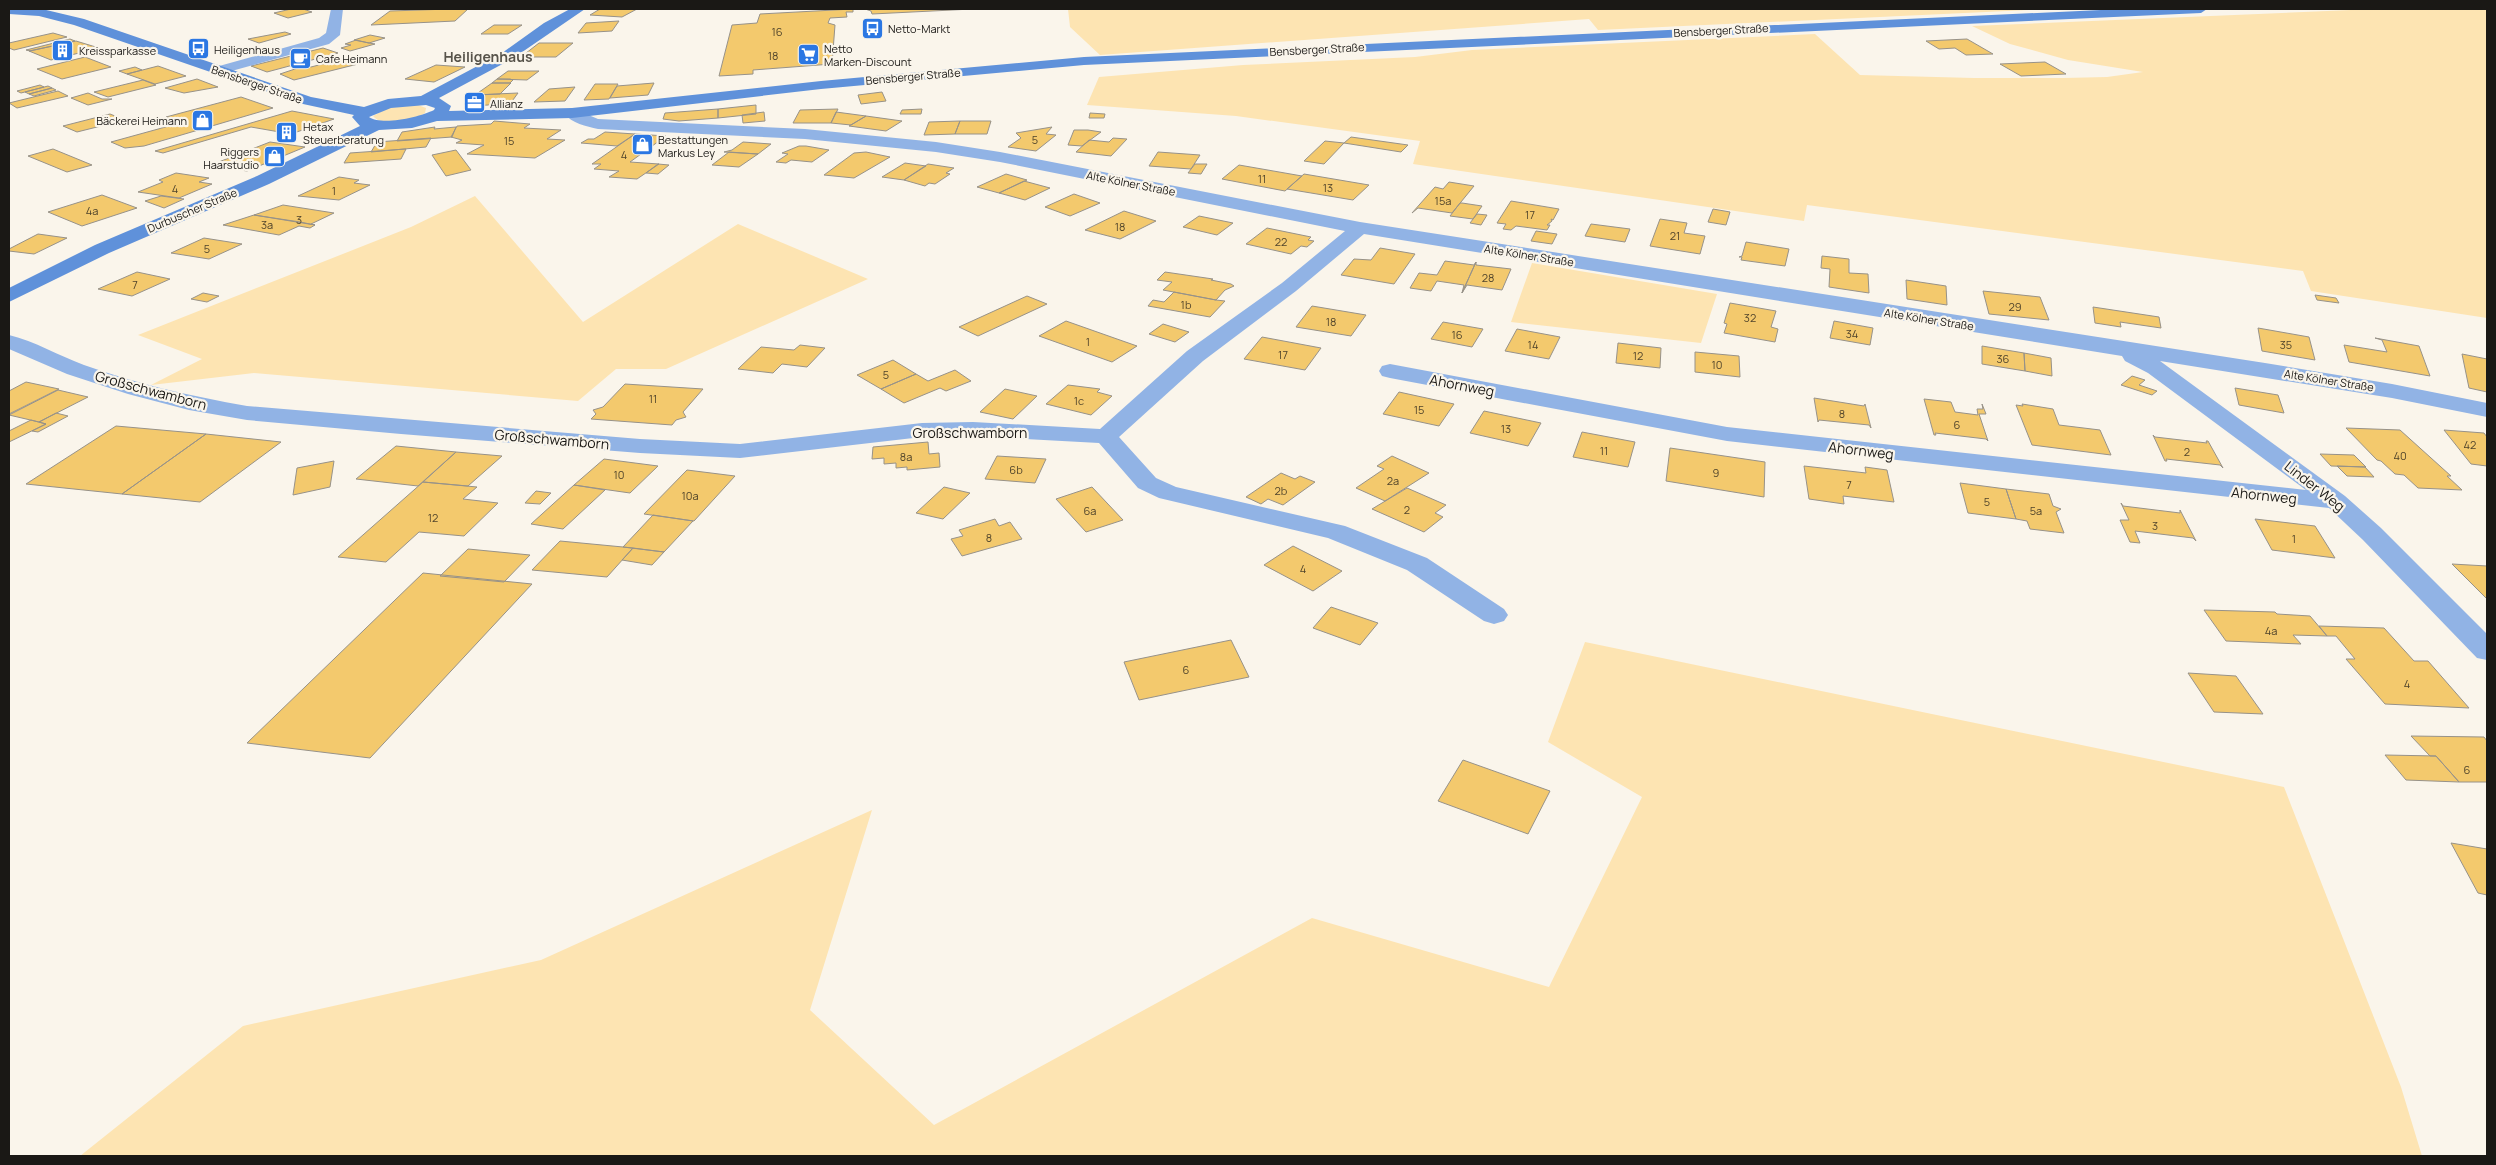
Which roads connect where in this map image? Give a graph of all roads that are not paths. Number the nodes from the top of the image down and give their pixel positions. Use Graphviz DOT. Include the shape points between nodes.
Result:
graph roads {
  1 [pos="337,9"];
  2 [pos="579,9"];
  3 [pos="2200,9"];
  4 [pos="9,10"];
  5 [pos="217,71"];
  6 [pos="424,100"];
  7 [pos="572,113"];
  8 [pos="435,116"];
  9 [pos="370,119"];
  10 [pos="1360,228"];
  11 [pos="9,296"];
  12 [pos="9,341"];
  13 [pos="2120,350"];
  14 [pos="1390,371"];
  15 [pos="2487,410"];
  16 [pos="1106,436"];
  17 [pos="2336,501"];
  18 [pos="1494,615"];
  19 [pos="2487,650"];
  1 -- 5 [label="street" via="333,35 324,41"];
  2 -- 6 [label="main road" via="508,56"];
  3 -- 7 [label="main road, Bensberger Straße" via="1084,61 830,84"];
  4 -- 5 [label="main road, Bensberger Straße" via="39,12 79,22"];
  5 -- 9 [label="main road, Bensberger Straße"];
  6 -- 8 [label="main road" via="443,106 444,110"];
  6 -- 9 [label="main road" via="389,104"];
  7 -- 8 [label="main road, Bensberger Straße"];
  7 -- 10 [label="street, Alte Kölner Straße" via="598,124 805,134 936,147"];
  8 -- 9 [label="main road, Bensberger Straße" via="412,123"];
  9 -- 11 [label="main road, Durbuscher Straße" via="263,180 102,250"];
  10 -- 13 [label="street, Alte Kölner Straße"];
  10 -- 16 [label="street" via="1289,287 1195,356"];
  12 -- 16 [label="street, Großschwamborn" via="75,369 136,390 189,403 247,413 410,428 740,451 922,430"];
  13 -- 15 [label="street, Alte Kölner Straße" via="2304,376"];
  13 -- 17 [label="street, Linder Weg" via="2156,368"];
  14 -- 17 [label="street, Ahornweg" via="1728,434"];
  16 -- 18 [label="street" via="1147,483 1168,493 1336,532 1417,564"];
  17 -- 19 [label="street, Linder Weg"];
}
